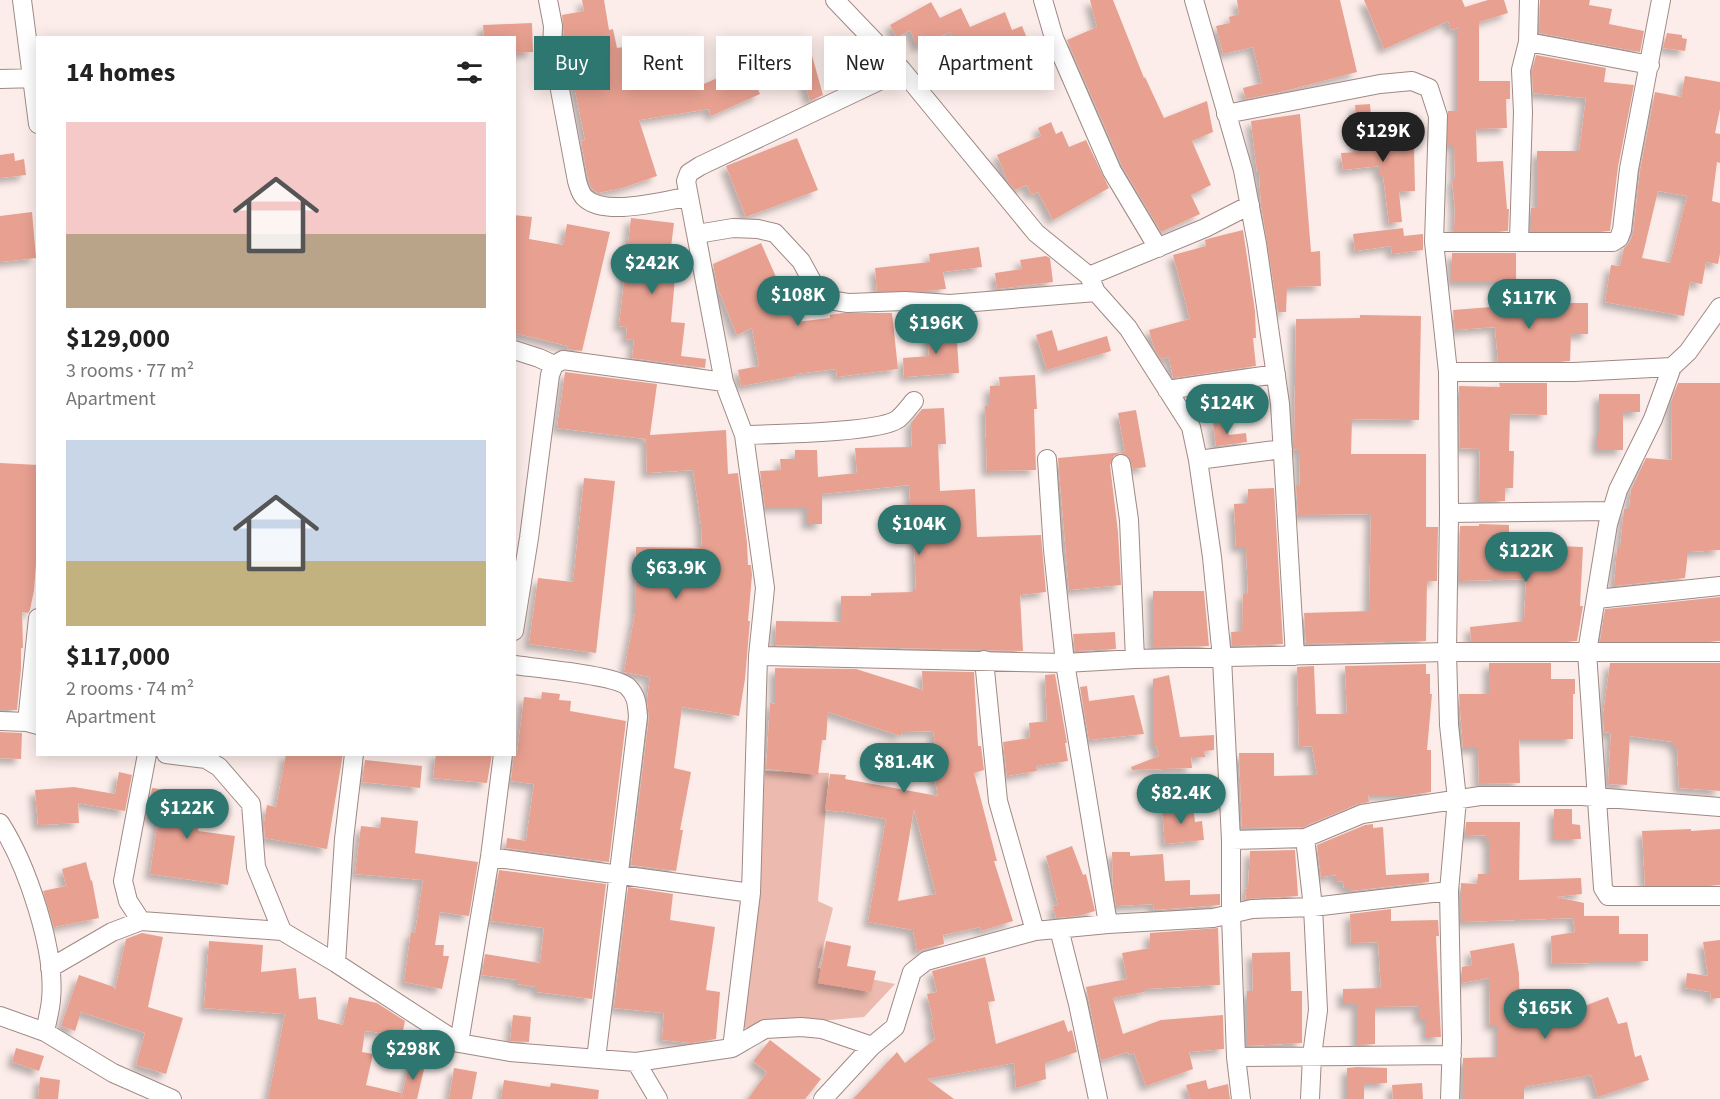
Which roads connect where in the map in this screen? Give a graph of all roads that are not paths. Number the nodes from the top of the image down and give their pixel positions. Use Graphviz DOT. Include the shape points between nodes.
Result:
graph roads {
  1 [pos="22,0"];
  2 [pos="548,0"];
  3 [pos="835,0"];
  4 [pos="1043,0"];
  5 [pos="1194,0"];
  6 [pos="1529,0"];
  7 [pos="1661,0"];
  8 [pos="869,36"];
  9 [pos="1528,42"];
  10 [pos="1650,65"];
  11 [pos="906,75"];
  12 [pos="35,78"];
  13 [pos="0,79"];
  14 [pos="860,90"];
  15 [pos="36,93"];
  16 [pos="1226,114"];
  17 [pos="687,197"];
  18 [pos="1250,205"];
  19 [pos="697,234"];
  20 [pos="1519,240"];
  21 [pos="1434,242"];
  22 [pos="1158,248"];
  23 [pos="1092,284"];
  24 [pos="1720,307"];
  25 [pos="516,351"];
  26 [pos="554,365"];
  27 [pos="1671,368"];
  28 [pos="1448,372"];
  29 [pos="1276,374"];
  30 [pos="724,382"];
  31 [pos="1167,390"];
  32 [pos="914,401"];
  33 [pos="744,435"];
  34 [pos="1283,449"];
  35 [pos="1047,459"];
  36 [pos="1198,460"];
  37 [pos="1121,464"];
  38 [pos="1612,511"];
  39 [pos="1449,513"];
  40 [pos="1720,586"];
  41 [pos="1597,599"];
  42 [pos="516,619"];
  43 [pos="1447,652"];
  44 [pos="1587,652"];
  45 [pos="1720,652"];
  46 [pos="36,653"];
  47 [pos="758,656"];
  48 [pos="1294,656"];
  49 [pos="1222,658"];
  50 [pos="1135,659"];
  51 [pos="984,660"];
  52 [pos="1065,663"];
  53 [pos="516,665"];
  54 [pos="0,721"];
  55 [pos="32,724"];
  56 [pos="147,756"];
  57 [pos="182,756"];
  58 [pos="354,756"];
  59 [pos="504,756"];
  60 [pos="223,761"];
  61 [pos="1596,796"];
  62 [pos="1457,799"];
  63 [pos="1720,807"];
  64 [pos="0,823"];
  65 [pos="1305,838"];
  66 [pos="1231,840"];
  67 [pos="490,857"];
  68 [pos="618,875"];
  69 [pos="1449,891"];
  70 [pos="752,893"];
  71 [pos="1720,896"];
  72 [pos="1313,907"];
  73 [pos="1231,914"];
  74 [pos="141,921"];
  75 [pos="1108,924"];
  76 [pos="1059,929"];
  77 [pos="282,931"];
  78 [pos="1035,931"];
  79 [pos="336,963"];
  80 [pos="50,968"];
  81 [pos="0,1016"];
  82 [pos="45,1032"];
  83 [pos="459,1043"];
  84 [pos="872,1046"];
  85 [pos="732,1048"];
  86 [pos="1452,1055"];
  87 [pos="1312,1056"];
  88 [pos="1236,1058"];
  89 [pos="596,1059"];
  90 [pos="636,1062"];
  91 [pos="168,1098"];
  92 [pos="658,1099"];
  93 [pos="823,1099"];
  94 [pos="1098,1099"];
  95 [pos="1241,1099"];
  96 [pos="1310,1099"];
  97 [pos="1450,1099"];
  1 -- 12 [label="street"];
  2 -- 17 [label="street" via="552,47 582,197 595,206 617,207"];
  3 -- 8 [label="street"];
  4 -- 22 [label="street" via="1054,39 1112,171"];
  5 -- 16 [label="street"];
  6 -- 9 [label="street"];
  7 -- 10 [label="street"];
  9 -- 10 [label="street"];
  9 -- 20 [label="street" via="1521,69"];
  10 -- 20 [label="street" via="1619,238 1613,242"];
  11 -- 23 [label="street" via="1036,233"];
  12 -- 13 [label="street"];
  12 -- 15 [label="street"];
  14 -- 17 [label="street" via="700,166 689,173"];
  16 -- 18 [label="street"];
  16 -- 21 [label="street" via="1380,84 1412,81 1429,88 1438,116"];
  17 -- 19 [label="street"];
  18 -- 22 [label="street"];
  18 -- 29 [label="street"];
  19 -- 23 [label="street" via="733,228 775,233 801,261 818,292 829,300 848,303 950,304"];
  19 -- 30 [label="street"];
  20 -- 21 [label="street"];
  21 -- 28 [label="street"];
  22 -- 23 [label="street"];
  23 -- 31 [label="street" via="1128,328"];
  24 -- 27 [label="street" via="1688,352"];
  25 -- 26 [label="street"];
  26 -- 30 [label="street" via="563,360"];
  26 -- 42 [label="street"];
  27 -- 28 [label="street"];
  27 -- 38 [label="street"];
  28 -- 39 [label="street"];
  29 -- 31 [label="street"];
  29 -- 34 [label="street"];
  30 -- 33 [label="street"];
  31 -- 36 [label="street" via="1191,427"];
  32 -- 33 [label="street" via="898,419 883,426"];
  33 -- 47 [label="street" via="765,588"];
  34 -- 36 [label="street"];
  34 -- 48 [label="street"];
  35 -- 52 [label="street"];
  36 -- 49 [label="street"];
  37 -- 50 [label="street" via="1129,520"];
  38 -- 39 [label="street"];
  38 -- 41 [label="street"];
  39 -- 43 [label="street"];
  40 -- 41 [label="street"];
  41 -- 44 [label="street"];
  43 -- 44 [label="street"];
  43 -- 48 [label="street"];
  43 -- 62 [label="street"];
  44 -- 45 [label="street"];
  44 -- 61 [label="street"];
  46 -- 55 [label="street"];
  47 -- 51 [label="street"];
  47 -- 70 [label="street"];
  48 -- 49 [label="street"];
  49 -- 50 [label="street"];
  49 -- 66 [label="street"];
  50 -- 52 [label="street"];
  51 -- 52 [label="street"];
  51 -- 78 [label="street" via="998,801"];
  52 -- 75 [label="street"];
  53 -- 68 [label="street" via="603,677 627,685 636,698 638,717"];
  54 -- 55 [label="street"];
  56 -- 74 [label="street" via="123,881 128,901"];
  57 -- 60 [label="street"];
  58 -- 79 [label="street"];
  59 -- 67 [label="street"];
  60 -- 77 [label="street" via="251,804 256,867"];
  61 -- 62 [label="street"];
  61 -- 63 [label="street"];
  61 -- 71 [label="street" via="1603,888 1608,896"];
  62 -- 65 [label="street" via="1362,814"];
  62 -- 69 [label="street"];
  64 -- 80 [label="street" via="32,894"];
  65 -- 66 [label="street"];
  65 -- 72 [label="street"];
  66 -- 73 [label="street"];
  67 -- 68 [label="street"];
  67 -- 83 [label="street"];
  68 -- 70 [label="street"];
  68 -- 89 [label="street"];
  69 -- 72 [label="street"];
  69 -- 86 [label="street"];
  70 -- 85 [label="street"];
  72 -- 73 [label="street" via="1252,909"];
  72 -- 87 [label="street" via="1318,1011"];
  73 -- 75 [label="street"];
  73 -- 88 [label="street"];
  74 -- 77 [label="street"];
  74 -- 80 [label="street" via="112,932"];
  75 -- 76 [label="street"];
  76 -- 78 [label="street"];
  76 -- 94 [label="street"];
  77 -- 79 [label="street"];
  78 -- 84 [label="street" via="926,962 912,972 895,1027"];
  79 -- 83 [label="street"];
  80 -- 82 [label="street" via="51,999"];
  81 -- 82 [label="street"];
  82 -- 91 [label="street" via="113,1073"];
  83 -- 89 [label="street" via="510,1052"];
  84 -- 85 [label="street" via="822,1029 801,1027 765,1029"];
  84 -- 93 [label="street"];
  85 -- 90 [label="street"];
  86 -- 87 [label="street"];
  86 -- 97 [label="street"];
  87 -- 88 [label="street"];
  87 -- 96 [label="street"];
  88 -- 95 [label="street"];
  89 -- 90 [label="street"];
  90 -- 92 [label="street"];
}
